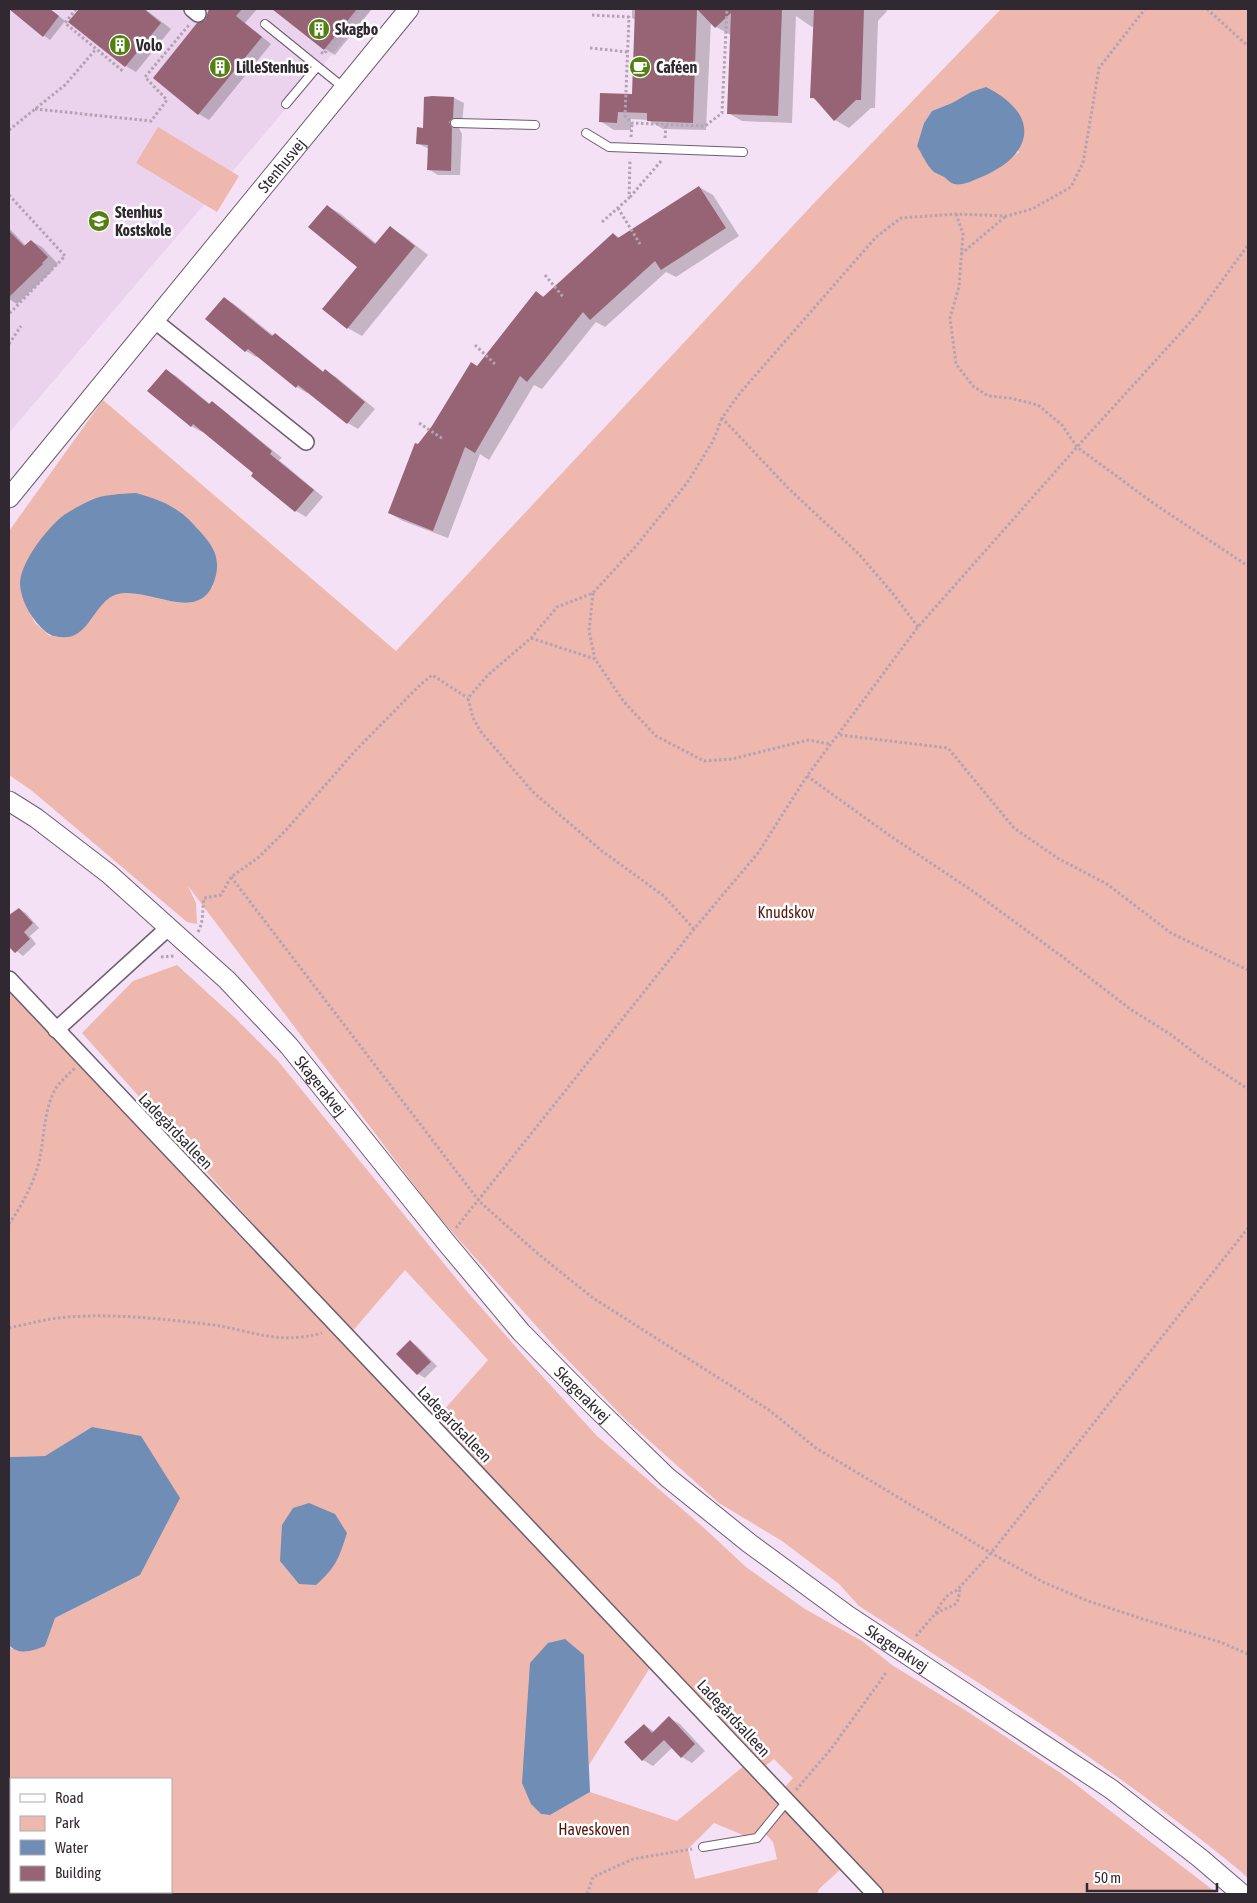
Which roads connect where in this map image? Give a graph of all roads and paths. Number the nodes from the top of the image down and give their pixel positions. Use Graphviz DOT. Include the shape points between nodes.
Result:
graph roads {
  1 [pos="76,9"];
  2 [pos="359,9"];
  3 [pos="409,9"];
  4 [pos="727,9"];
  5 [pos="1145,9"];
  6 [pos="1207,9"];
  7 [pos="195,11"];
  8 [pos="592,15"];
  9 [pos="265,24"];
  10 [pos="1248,46"];
  11 [pos="316,48"];
  12 [pos="590,48"];
  13 [pos="96,49"];
  14 [pos="628,52"];
  15 [pos="317,67"];
  16 [pos="124,72"];
  17 [pos="344,88"];
  18 [pos="286,104"];
  19 [pos="35,109"];
  20 [pos="455,123"];
  21 [pos="666,124"];
  22 [pos="535,125"];
  23 [pos="9,130"];
  24 [pos="586,133"];
  25 [pos="631,147"];
  26 [pos="665,149"];
  27 [pos="743,152"];
  28 [pos="9,196"];
  29 [pos="629,198"];
  30 [pos="618,208"];
  31 [pos="956,214"];
  32 [pos="1007,216"];
  33 [pos="602,222"];
  34 [pos="640,244"];
  35 [pos="1248,245"];
  36 [pos="961,254"];
  37 [pos="545,275"];
  38 [pos="564,298"];
  39 [pos="9,314"];
  40 [pos="155,321"];
  41 [pos="21,326"];
  42 [pos="9,344"];
  43 [pos="474,345"];
  44 [pos="496,365"];
  45 [pos="722,418"];
  46 [pos="419,423"];
  47 [pos="443,439"];
  48 [pos="306,442"];
  49 [pos="1076,447"];
  50 [pos="9,498"];
  51 [pos="1248,566"];
  52 [pos="593,593"];
  53 [pos="918,628"];
  54 [pos="531,638"];
  55 [pos="595,659"];
  56 [pos="468,698"];
  57 [pos="839,735"];
  58 [pos="830,744"];
  59 [pos="807,776"];
  60 [pos="9,801"];
  61 [pos="231,878"];
  62 [pos="168,928"];
  63 [pos="694,929"];
  64 [pos="187,945"];
  65 [pos="136,957"];
  66 [pos="1248,970"];
  67 [pos="9,979"];
  68 [pos="56,1030"];
  69 [pos="84,1059"];
  70 [pos="1248,1089"];
  71 [pos="479,1201"];
  72 [pos="9,1224"];
  73 [pos="1248,1228"];
  74 [pos="445,1242"];
  75 [pos="338,1327"];
  76 [pos="9,1328"];
  77 [pos="991,1553"];
  78 [pos="960,1586"];
  79 [pos="935,1614"];
  80 [pos="916,1636"];
  81 [pos="1248,1654"];
  82 [pos="886,1673"];
  83 [pos="788,1800"];
  84 [pos="702,1847"];
  85 [pos="587,1894"];
  86 [pos="875,1894"];
  87 [pos="1242,1894"];
  1 -- 13 [label="path" via="65,23"];
  2 -- 11 [label="path" via="324,54"];
  3 -- 17 [label="street, Stenhusvej"];
  4 -- 21 [label="path" via="722,113 706,126"];
  5 -- 32 [label="path" via="1099,68 1083,163 1071,187 1032,209"];
  6 -- 10 [label="path"];
  7 -- 19 [label="path" via="145,77 166,100 151,121"];
  8 -- 14 [label="path" via="629,17"];
  9 -- 15 [label="lane"];
  12 -- 14 [label="path"];
  13 -- 16 [label="path"];
  13 -- 19 [label="path" via="65,85"];
  14 -- 21 [label="path" via="625,116 632,123"];
  15 -- 17 [label="lane"];
  15 -- 18 [label="lane"];
  17 -- 40 [label="street, Stenhusvej"];
  19 -- 23 [label="path"];
  20 -- 22 [label="lane"];
  21 -- 26 [label="path"];
  24 -- 25 [label="lane" via="608,146"];
  25 -- 26 [label="lane"];
  25 -- 29 [label="path"];
  26 -- 27 [label="lane"];
  26 -- 29 [label="path" via="665,157"];
  28 -- 39 [label="path" via="66,256"];
  29 -- 30 [label="path"];
  30 -- 33 [label="path"];
  30 -- 34 [label="path"];
  31 -- 32 [label="path"];
  31 -- 36 [label="path" via="963,234"];
  31 -- 45 [label="path" via="900,218 876,237"];
  32 -- 36 [label="path"];
  35 -- 49 [label="path" via="1197,315"];
  36 -- 49 [label="path" via="959,287 950,318 956,364 973,386 988,396 1038,405 1062,425"];
  37 -- 38 [label="path"];
  40 -- 48 [label="street"];
  40 -- 50 [label="street, Stenhusvej"];
  41 -- 42 [label="path"];
  43 -- 44 [label="path"];
  45 -- 52 [label="path" via="713,441 687,483"];
  45 -- 53 [label="path" via="859,554"];
  46 -- 47 [label="path"];
  49 -- 51 [label="path"];
  49 -- 53 [label="path"];
  52 -- 54 [label="path" via="557,608"];
  52 -- 55 [label="path" via="589,631"];
  53 -- 57 [label="path"];
  54 -- 55 [label="path"];
  54 -- 56 [label="path" via="488,675"];
  55 -- 58 [label="path" via="624,702 656,736 704,761 732,759 808,740"];
  56 -- 61 [label="path" via="432,675 355,751 286,830 259,857"];
  56 -- 63 [label="path" via="481,732 534,793 602,851 664,896"];
  57 -- 58 [label="path"];
  57 -- 66 [label="path" via="948,748 1014,828 1059,860 1108,884 1171,934"];
  58 -- 59 [label="path"];
  59 -- 63 [label="path" via="758,853"];
  59 -- 70 [label="path" via="974,892 1130,1009"];
  60 -- 62 [label="street, Skagerakvej" via="108,874"];
  61 -- 64 [label="path" via="221,895 204,898 203,922"];
  61 -- 71 [label="path"];
  62 -- 64 [label="street, Skagerakvej"];
  62 -- 65 [label="street"];
  63 -- 71 [label="path"];
  64 -- 65 [label="path" via="177,956 151,961"];
  64 -- 74 [label="street, Skagerakvej" via="227,980 289,1046"];
  65 -- 68 [label="street"];
  67 -- 68 [label="street, Ladegårdsalleen"];
  68 -- 69 [label="street, Ladegårdsalleen"];
  69 -- 72 [label="path" via="58,1086 48,1108 36,1172"];
  69 -- 75 [label="street, Ladegårdsalleen"];
  71 -- 74 [label="path"];
  71 -- 77 [label="path" via="593,1298 769,1410 816,1448"];
  73 -- 77 [label="path"];
  74 -- 87 [label="street, Skagerakvej" via="521,1332 668,1477 749,1543 848,1615 1111,1789"];
  75 -- 76 [label="path" via="306,1338 274,1338 208,1324 115,1316 51,1319"];
  75 -- 83 [label="street, Ladegårdsalleen"];
  77 -- 78 [label="path"];
  77 -- 81 [label="path" via="1045,1583 1088,1601 1220,1642"];
  78 -- 79 [label="path" via="949,1594"];
  78 -- 79 [label="path" via="956,1605"];
  79 -- 80 [label="path"];
  82 -- 83 [label="path" via="831,1749"];
  83 -- 84 [label="lane" via="757,1838"];
  83 -- 86 [label="street, Ladegårdsalleen"];
  84 -- 85 [label="path" via="633,1859 593,1877"];
}
